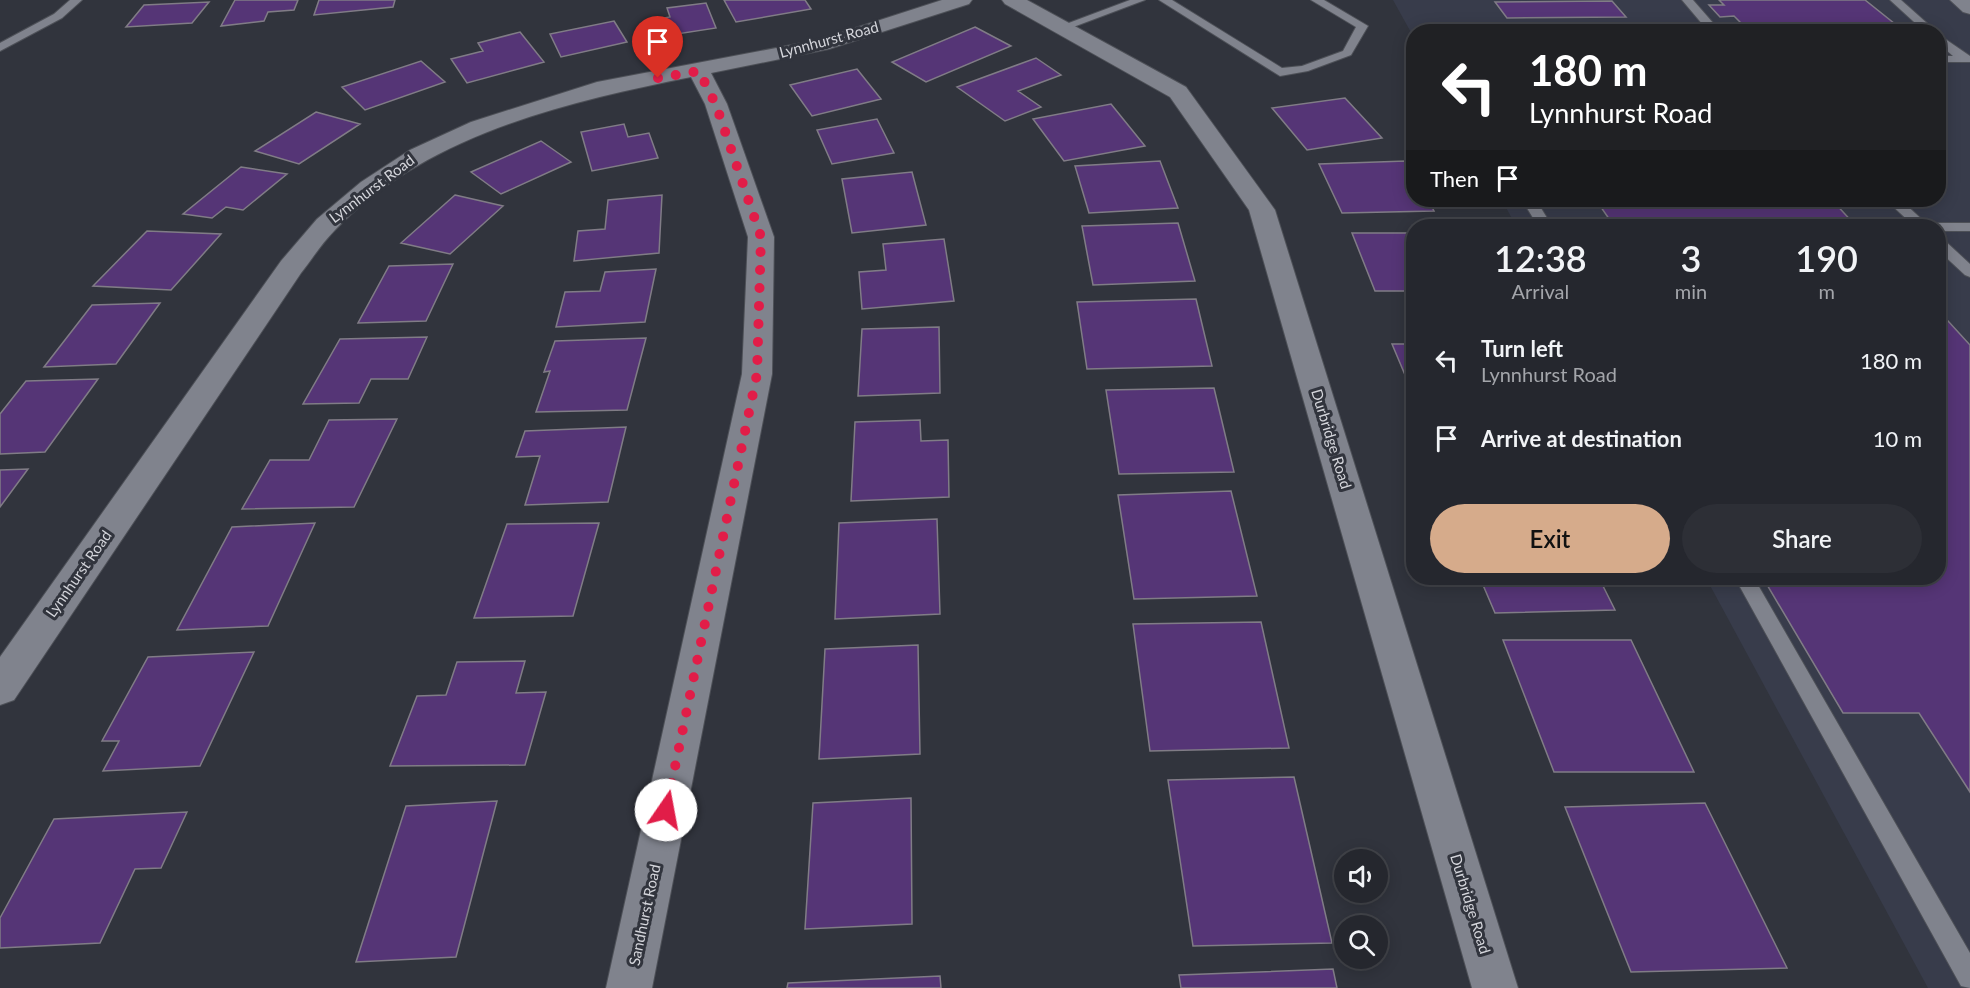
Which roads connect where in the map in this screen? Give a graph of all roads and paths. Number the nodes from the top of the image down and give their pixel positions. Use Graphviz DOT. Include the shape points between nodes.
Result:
graph roads {
  1 [pos="77,0"];
  2 [pos="962,0"];
  3 [pos="1012,0"];
  4 [pos="1164,0"];
  5 [pos="1316,0"];
  6 [pos="1686,0"];
  7 [pos="1895,0"];
  8 [pos="1960,0"];
  9 [pos="1133,1"];
  10 [pos="1970,8"];
  11 [pos="1708,24"];
  12 [pos="1923,24"];
  13 [pos="1064,27"];
  14 [pos="1946,43"];
  15 [pos="0,48"];
  16 [pos="1946,59"];
  17 [pos="1967,59"];
  18 [pos="699,71"];
  19 [pos="1901,207"];
  20 [pos="1914,219"];
  21 [pos="1946,227"];
  22 [pos="1970,227"];
  23 [pos="1946,250"];
  24 [pos="1970,272"];
  25 [pos="1748,585"];
  26 [pos="0,688"];
  27 [pos="1970,977"];
  28 [pos="629,988"];
  29 [pos="1495,988"];
  1 -- 15 [label="lane" via="58,16"];
  2 -- 18 [label="street, Lynnhurst Road" via="822,45"];
  3 -- 13 [label="street, Durbridge Road"];
  4 -- 5 [label="lane" via="1280,72 1304,69 1347,53 1362,26"];
  6 -- 11 [label="lane"];
  7 -- 12 [label="lane"];
  8 -- 10 [label="street"];
  9 -- 13 [label="lane"];
  13 -- 29 [label="street, Durbridge Road" via="1178,92 1262,210"];
  14 -- 17 [label="lane"];
  16 -- 17 [label="lane"];
  18 -- 26 [label="street, Lynnhurst Road" via="597,89 479,127 418,155 370,187 326,224 291,267"];
  18 -- 28 [label="street, Sandhurst Road" via="716,105 761,237 757,374"];
  19 -- 20 [label="lane"];
  21 -- 22 [label="lane"];
  23 -- 24 [label="lane"];
  25 -- 27 [label="lane"];
}
